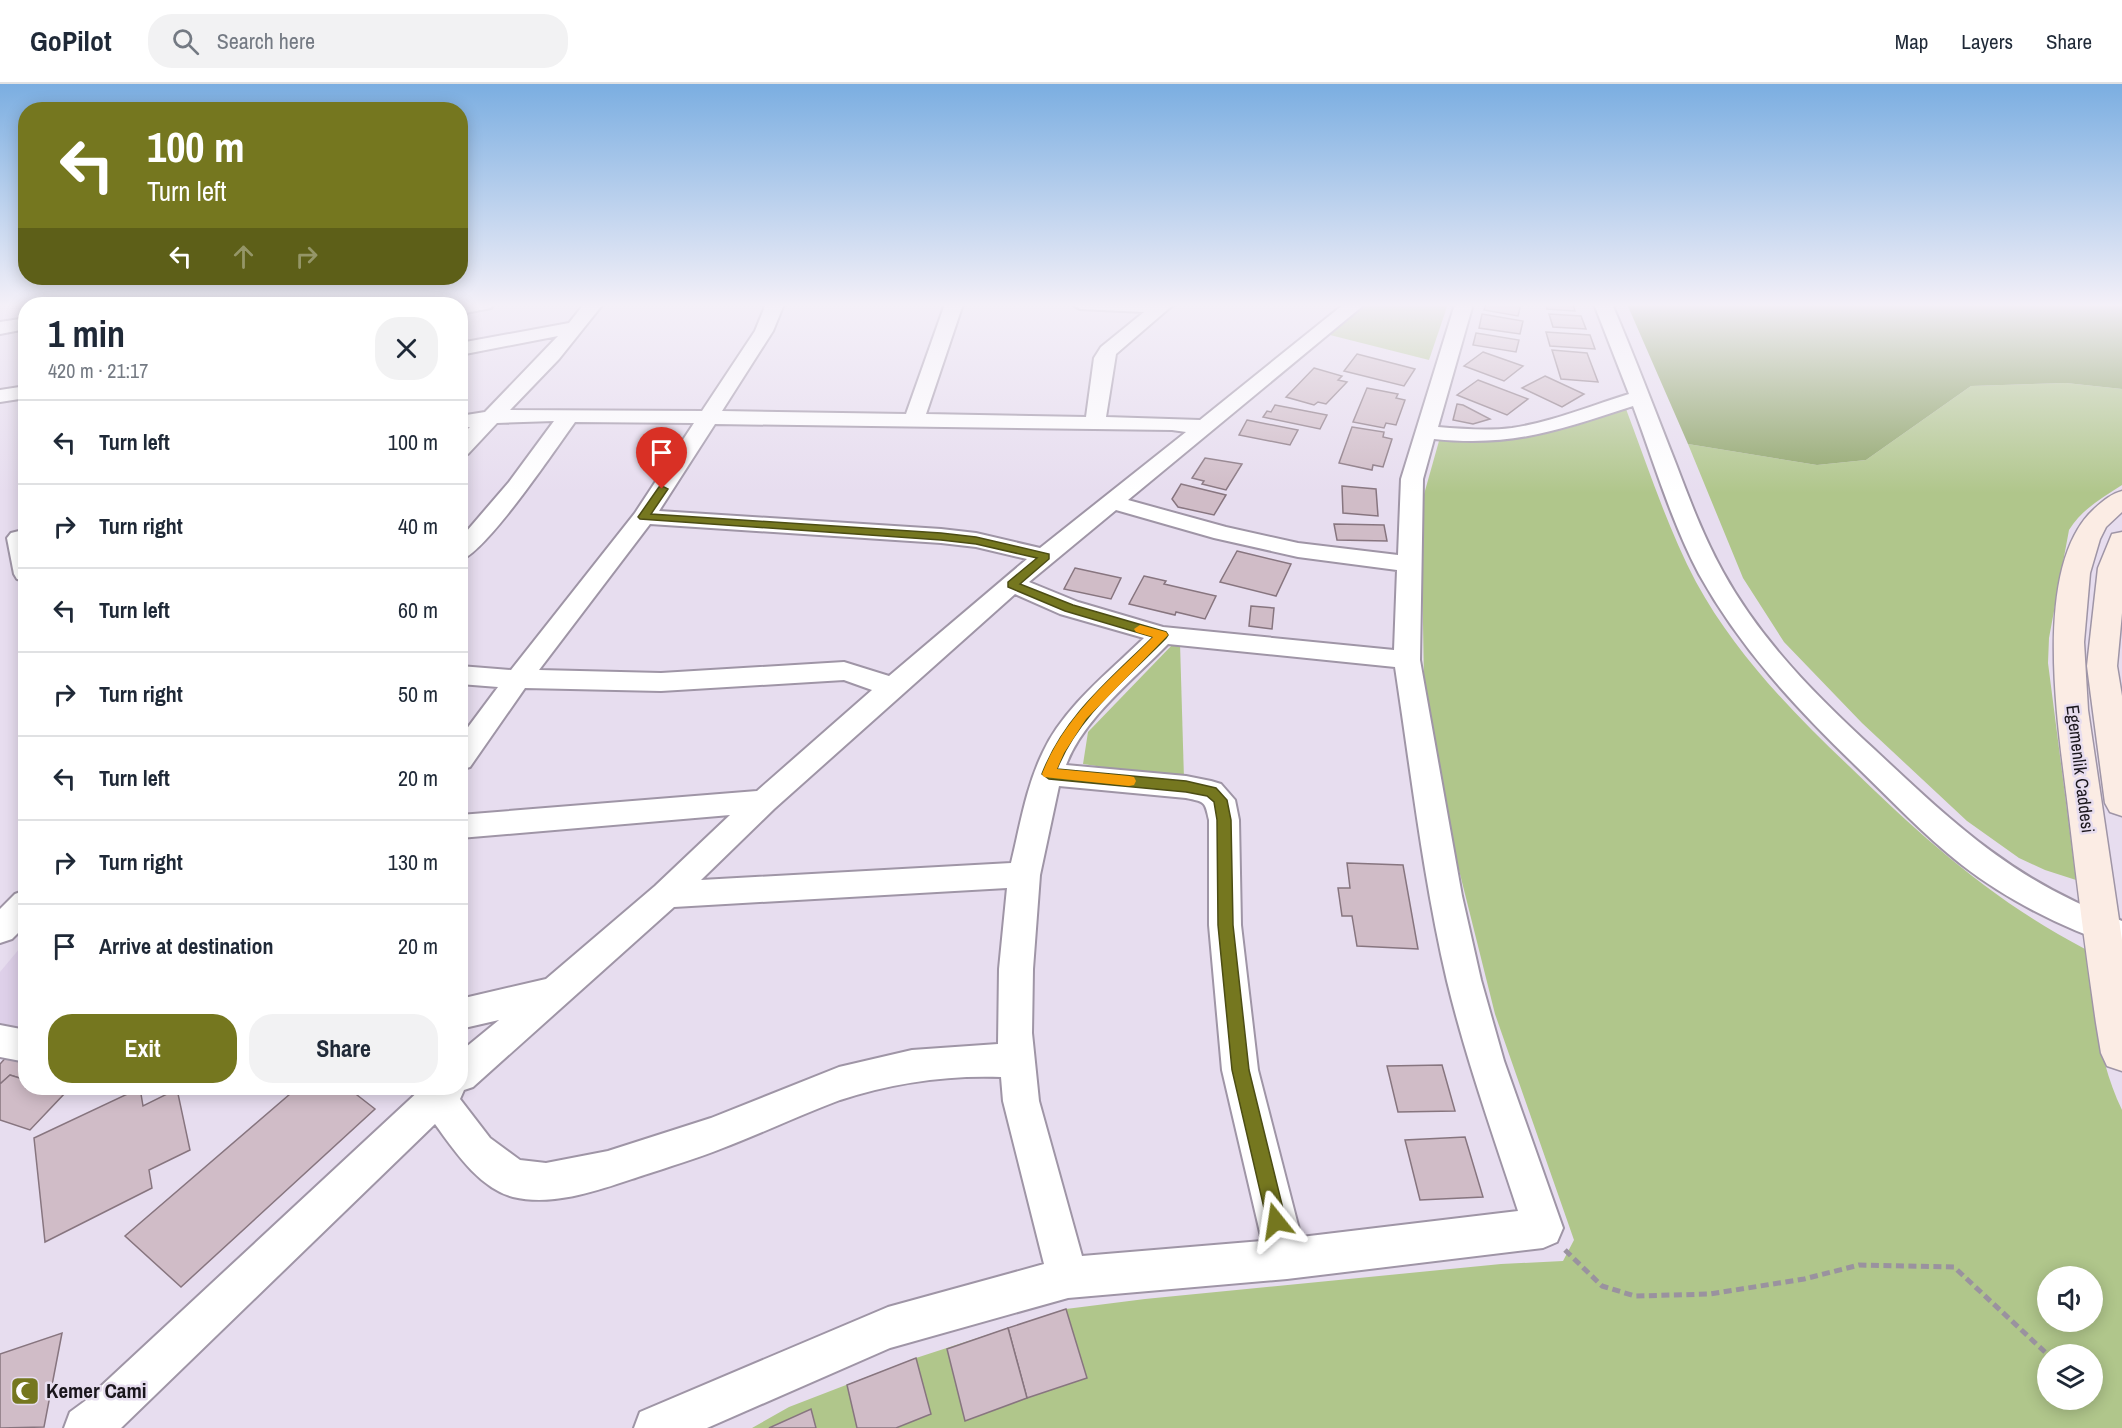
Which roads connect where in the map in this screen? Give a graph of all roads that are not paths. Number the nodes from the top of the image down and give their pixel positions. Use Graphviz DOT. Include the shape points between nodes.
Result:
graph roads {
  1 [pos="538,367"];
  2 [pos="741,367"];
  3 [pos="932,367"];
  4 [pos="1103,367"];
  5 [pos="1279,367"];
  6 [pos="1445,367"];
  7 [pos="1628,367"];
  8 [pos="18,393"];
  9 [pos="0,396"];
  10 [pos="1640,397"];
  11 [pos="568,415"];
  12 [pos="491,417"];
  13 [pos="709,417"];
  14 [pos="914,420"];
  15 [pos="468,421"];
  16 [pos="1095,423"];
  17 [pos="1204,428"];
  18 [pos="1425,432"];
  19 [pos="468,441"];
  20 [pos="2122,500"];
  21 [pos="1112,502"];
  22 [pos="644,517"];
  23 [pos="468,544"];
  24 [pos="2120,550"];
  25 [pos="1045,556"];
  26 [pos="1409,564"];
  27 [pos="1012,585"];
  28 [pos="1162,635"];
  29 [pos="1407,660"];
  30 [pos="468,676"];
  31 [pos="518,679"];
  32 [pos="890,689"];
  33 [pos="468,749"];
  34 [pos="1049,774"];
  35 [pos="764,801"];
  36 [pos="2122,803"];
  37 [pos="468,826"];
  38 [pos="1024,875"];
  39 [pos="666,895"];
  40 [pos="18,911"];
  41 [pos="0,930"];
  42 [pos="2111,931"];
  43 [pos="557,991"];
  44 [pos="468,1012"];
  45 [pos="0,1041"];
  46 [pos="18,1044"];
  47 [pos="2122,1053"];
  48 [pos="1018,1061"];
  49 [pos="468,1069"];
  50 [pos="439,1095"];
  51 [pos="452,1095"];
  52 [pos="1287,1259"];
  53 [pos="1068,1278"];
  54 [pos="86,1428"];
  55 [pos="656,1428"];
  1 -- 12 [label="street"];
  2 -- 13 [label="street"];
  3 -- 14 [label="street"];
  4 -- 16 [label="street"];
  5 -- 17 [label="street"];
  6 -- 18 [label="street"];
  7 -- 10 [label="street"];
  8 -- 9 [label="street"];
  10 -- 18 [label="street" via="1512,434"];
  10 -- 42 [label="street" via="1711,572 1774,662 1843,738 1958,844 2016,884"];
  11 -- 12 [label="street"];
  11 -- 13 [label="street"];
  11 -- 23 [label="street" via="504,503"];
  12 -- 15 [label="street"];
  12 -- 19 [label="street"];
  13 -- 14 [label="street"];
  13 -- 22 [label="street"];
  14 -- 16 [label="street"];
  16 -- 17 [label="street"];
  17 -- 21 [label="street"];
  18 -- 26 [label="street" via="1412,479"];
  20 -- 42 [label="main road, Egemenlik Caddesi" via="2103,515 2086,538 2067,638 2069,679"];
  21 -- 25 [label="street"];
  21 -- 26 [label="street" via="1298,550"];
  22 -- 25 [label="street" via="941,536"];
  22 -- 31 [label="street"];
  24 -- 36 [label="main road, Egemenlik Caddesi" via="2112,568 2102,666"];
  25 -- 27 [label="street"];
  26 -- 29 [label="street"];
  27 -- 28 [label="street" via="1069,608"];
  27 -- 32 [label="street"];
  28 -- 29 [label="street"];
  28 -- 34 [label="street" via="1081,716 1057,752"];
  29 -- 52 [label="street" via="1464,980 1486,1061 1543,1228"];
  30 -- 31 [label="street"];
  31 -- 32 [label="street" via="661,682 844,671 876,680"];
  31 -- 33 [label="street"];
  32 -- 35 [label="street"];
  34 -- 38 [label="street"];
  34 -- 52 [label="street" via="1186,786 1211,792 1220,800 1224,820 1226,925 1240,1070"];
  35 -- 37 [label="street"];
  35 -- 39 [label="street"];
  38 -- 39 [label="street"];
  38 -- 48 [label="street" via="1016,969"];
  39 -- 43 [label="street"];
  40 -- 41 [label="street"];
  42 -- 47 [label="main road, Egemenlik Caddesi"];
  43 -- 44 [label="street"];
  43 -- 49 [label="street"];
  45 -- 46 [label="street"];
  48 -- 51 [label="street" via="912,1066 850,1082 712,1136 608,1169 546,1182 513,1178 477,1150"];
  48 -- 53 [label="street" via="1021,1101"];
  50 -- 54 [label="street"];
  52 -- 53 [label="street"];
  53 -- 55 [label="street" via="888,1328"];
}
